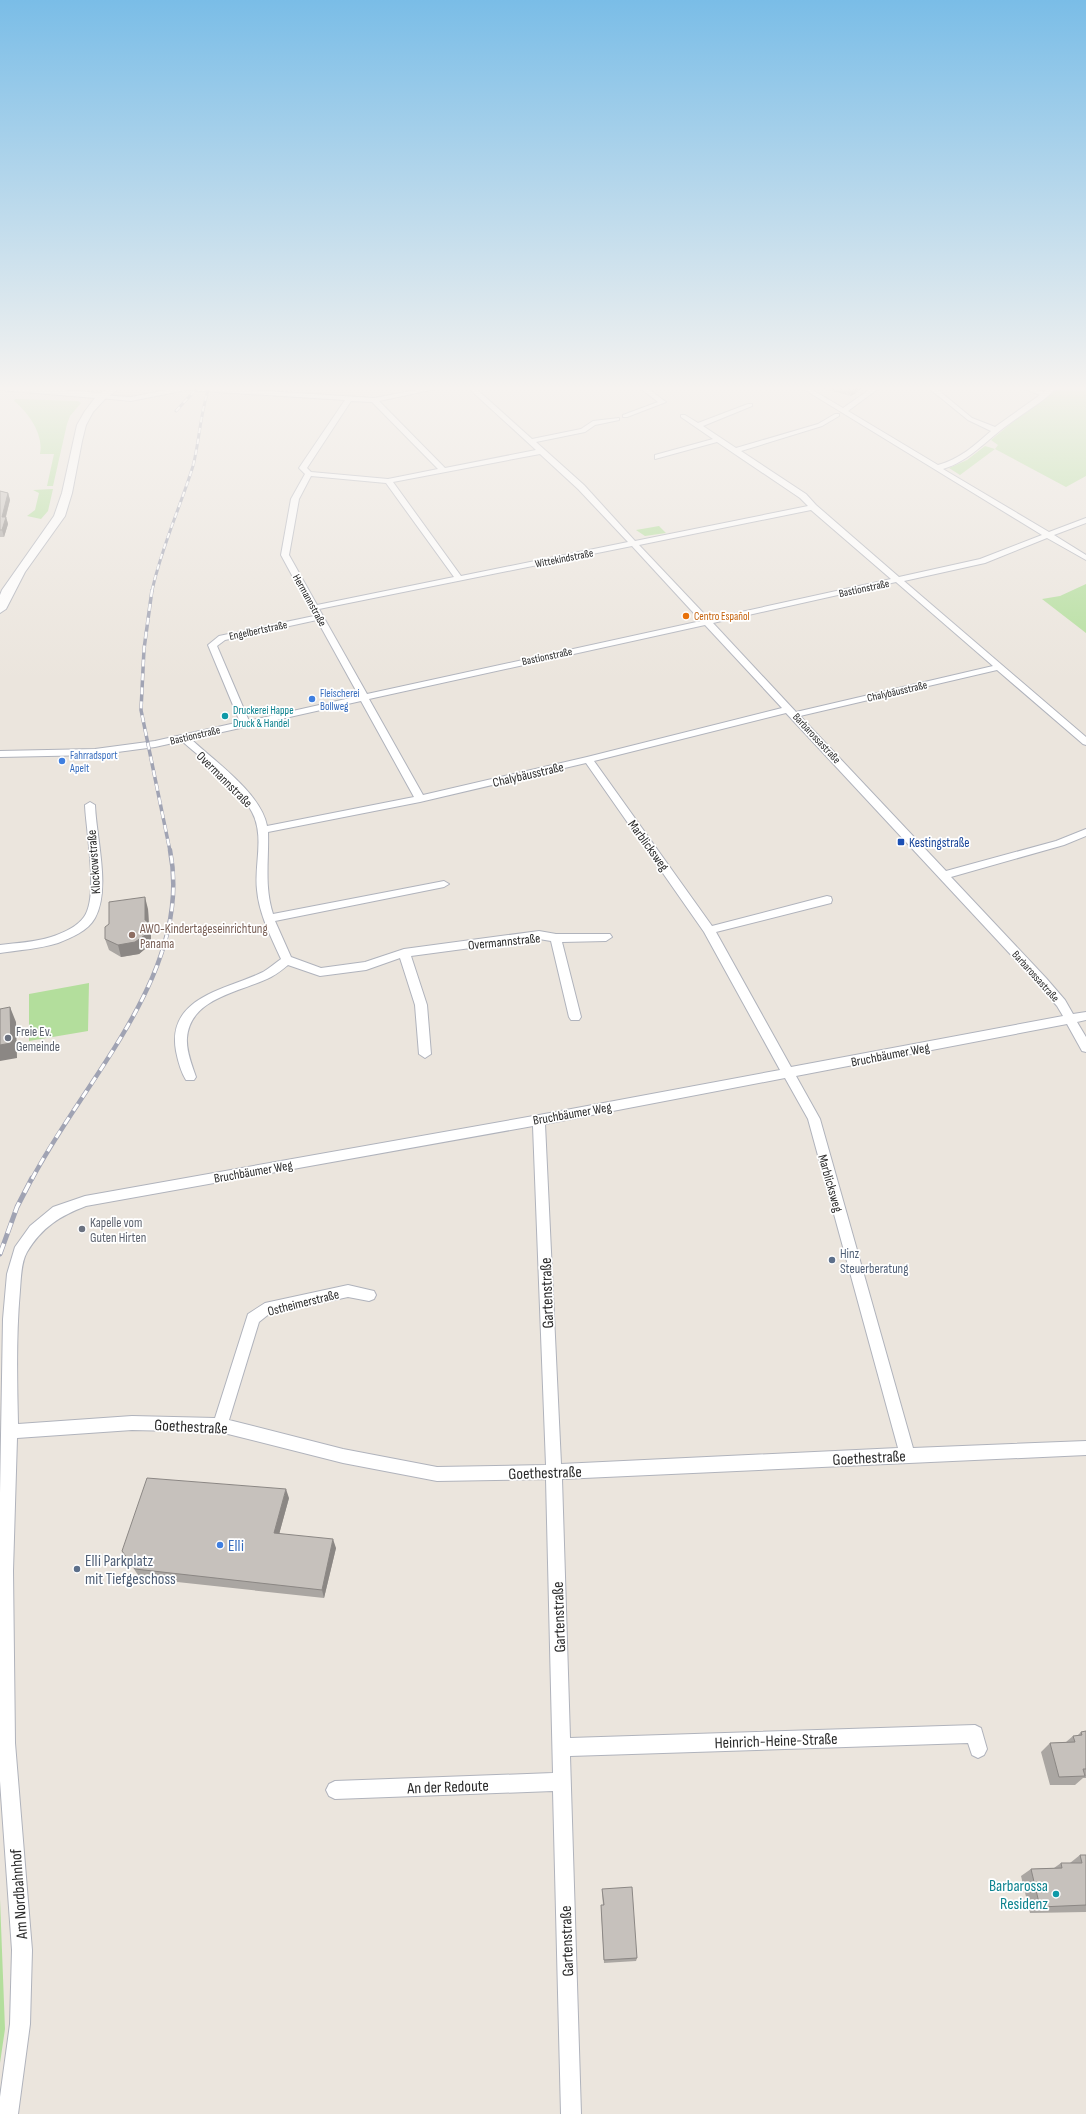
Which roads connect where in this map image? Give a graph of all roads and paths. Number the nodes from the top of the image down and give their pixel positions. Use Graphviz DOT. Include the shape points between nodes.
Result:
graph roads {
  1 [pos="69,484"];
  2 [pos="304,484"];
  3 [pos="390,484"];
  4 [pos="577,484"];
  5 [pos="784,484"];
  6 [pos="963,484"];
  7 [pos="813,507"];
  8 [pos="1086,520"];
  9 [pos="1048,535"];
  10 [pos="635,543"];
  11 [pos="1086,558"];
  12 [pos="459,579"];
  13 [pos="899,580"];
  14 [pos="314,608"];
  15 [pos="0,609"];
  16 [pos="319,617"];
  17 [pos="707,621"];
  18 [pos="1000,667"];
  19 [pos="364,696"];
  20 [pos="792,712"];
  21 [pos="245,724"];
  22 [pos="183,738"];
  23 [pos="1086,742"];
  24 [pos="0,754"];
  25 [pos="588,760"];
  26 [pos="420,799"];
  27 [pos="90,805"];
  28 [pos="263,830"];
  29 [pos="1086,832"];
  30 [pos="945,875"];
  31 [pos="444,884"];
  32 [pos="827,900"];
  33 [pos="270,918"];
  34 [pos="709,930"];
  35 [pos="606,937"];
  36 [pos="556,938"];
  37 [pos="0,949"];
  38 [pos="404,953"];
  39 [pos="287,960"];
  40 [pos="1086,1016"];
  41 [pos="574,1017"];
  42 [pos="1072,1019"];
  43 [pos="1086,1048"];
  44 [pos="425,1054"];
  45 [pos="789,1073"];
  46 [pos="190,1077"];
  47 [pos="539,1120"];
  48 [pos="58,1211"];
  49 [pos="370,1295"];
  50 [pos="220,1425"];
  51 [pos="10,1432"];
  52 [pos="1086,1448"];
  53 [pos="907,1455"];
  54 [pos="554,1472"];
  55 [pos="561,1747"];
  56 [pos="978,1749"];
  57 [pos="562,1782"];
  58 [pos="335,1790"];
  59 [pos="8,2114"];
  60 [pos="571,2114"];
  1 -- 15 [label="main road" via="61,512 11,585"];
  2 -- 14 [label="street, Hermannstraße" via="295,499 285,555"];
  3 -- 12 [label="street"];
  4 -- 10 [label="street, Barbarossastraße"];
  5 -- 7 [label="street" via="803,496"];
  6 -- 9 [label="street"];
  7 -- 10 [label="street, Wittekindstraße"];
  7 -- 13 [label="street"];
  8 -- 9 [label="street, Bastionstraße"];
  9 -- 11 [label="street"];
  9 -- 13 [label="street, Bastionstraße" via="982,561"];
  10 -- 12 [label="street, Wittekindstraße"];
  10 -- 17 [label="street, Barbarossastraße"];
  12 -- 14 [label="street, Wittekindstraße"];
  13 -- 17 [label="street, Bastionstraße"];
  13 -- 18 [label="street"];
  14 -- 16 [label="street, Hermannstraße"];
  16 -- 19 [label="street, Hermannstraße"];
  16 -- 21 [label="street, Engelbertstraße" via="222,638 212,645"];
  17 -- 19 [label="street, Bastionstraße"];
  17 -- 20 [label="street, Barbarossastraße"];
  18 -- 20 [label="street, Chalybäusstraße"];
  18 -- 23 [label="street"];
  19 -- 21 [label="street, Bastionstraße"];
  19 -- 26 [label="street, Hermannstraße"];
  20 -- 25 [label="street, Chalybäusstraße"];
  20 -- 30 [label="street, Barbarossastraße"];
  21 -- 22 [label="street, Bastionstraße"];
  22 -- 24 [label="street, Bastionstraße" via="113,750"];
  22 -- 28 [label="street, Overmannstraße" via="248,799 258,813"];
  25 -- 26 [label="street, Chalybäusstraße"];
  25 -- 34 [label="street, Marblicksweg"];
  26 -- 28 [label="street, Chalybäusstraße"];
  27 -- 37 [label="street, Klockowstraße" via="96,872 95,904 90,917 78,929 60,938"];
  28 -- 33 [label="street, Overmannstraße" via="262,891"];
  29 -- 30 [label="street" via="1060,844"];
  30 -- 42 [label="street, Barbarossastraße" via="1042,981"];
  31 -- 33 [label="street"];
  32 -- 34 [label="street"];
  33 -- 39 [label="street, Overmannstraße"];
  34 -- 45 [label="street, Marblicksweg"];
  35 -- 36 [label="street, Overmannstraße"];
  36 -- 38 [label="street, Overmannstraße" via="539,936"];
  36 -- 41 [label="street, Overmannstraße"];
  38 -- 39 [label="street, Overmannstraße" via="366,966 320,972"];
  38 -- 44 [label="street" via="421,1005"];
  39 -- 46 [label="street" via="265,976 217,993 192,1013 183,1026 181,1039"];
  40 -- 42 [label="street, Bruchbäumer Weg"];
  42 -- 43 [label="street, Barbarossastraße"];
  42 -- 45 [label="street, Bruchbäumer Weg"];
  45 -- 47 [label="street, Bruchbäumer Weg"];
  45 -- 53 [label="street, Marblicksweg" via="814,1119"];
  47 -- 48 [label="street, Bruchbäumer Weg" via="85,1201"];
  47 -- 54 [label="street, Gartenstraße"];
  48 -- 51 [label="street, Am Nordbahnhof" via="35,1230 20,1251 14,1274 10,1319"];
  49 -- 50 [label="street, Ostheimerstraße" via="348,1291 265,1309 253,1318"];
  50 -- 51 [label="street, Goethestraße" via="132,1423"];
  50 -- 54 [label="street, Goethestraße" via="343,1456 437,1474"];
  51 -- 59 [label="street, Am Nordbahnhof" via="5,1571 6,1743 22,1950 20,2024"];
  52 -- 53 [label="street, Goethestraße"];
  53 -- 54 [label="street, Goethestraße"];
  54 -- 55 [label="street, Gartenstraße"];
  55 -- 56 [label="street, Heinrich-Heine-Straße" via="975,1734"];
  55 -- 57 [label="street, Gartenstraße"];
  57 -- 58 [label="street, An der Redoute"];
  57 -- 60 [label="street, Gartenstraße"];
}
